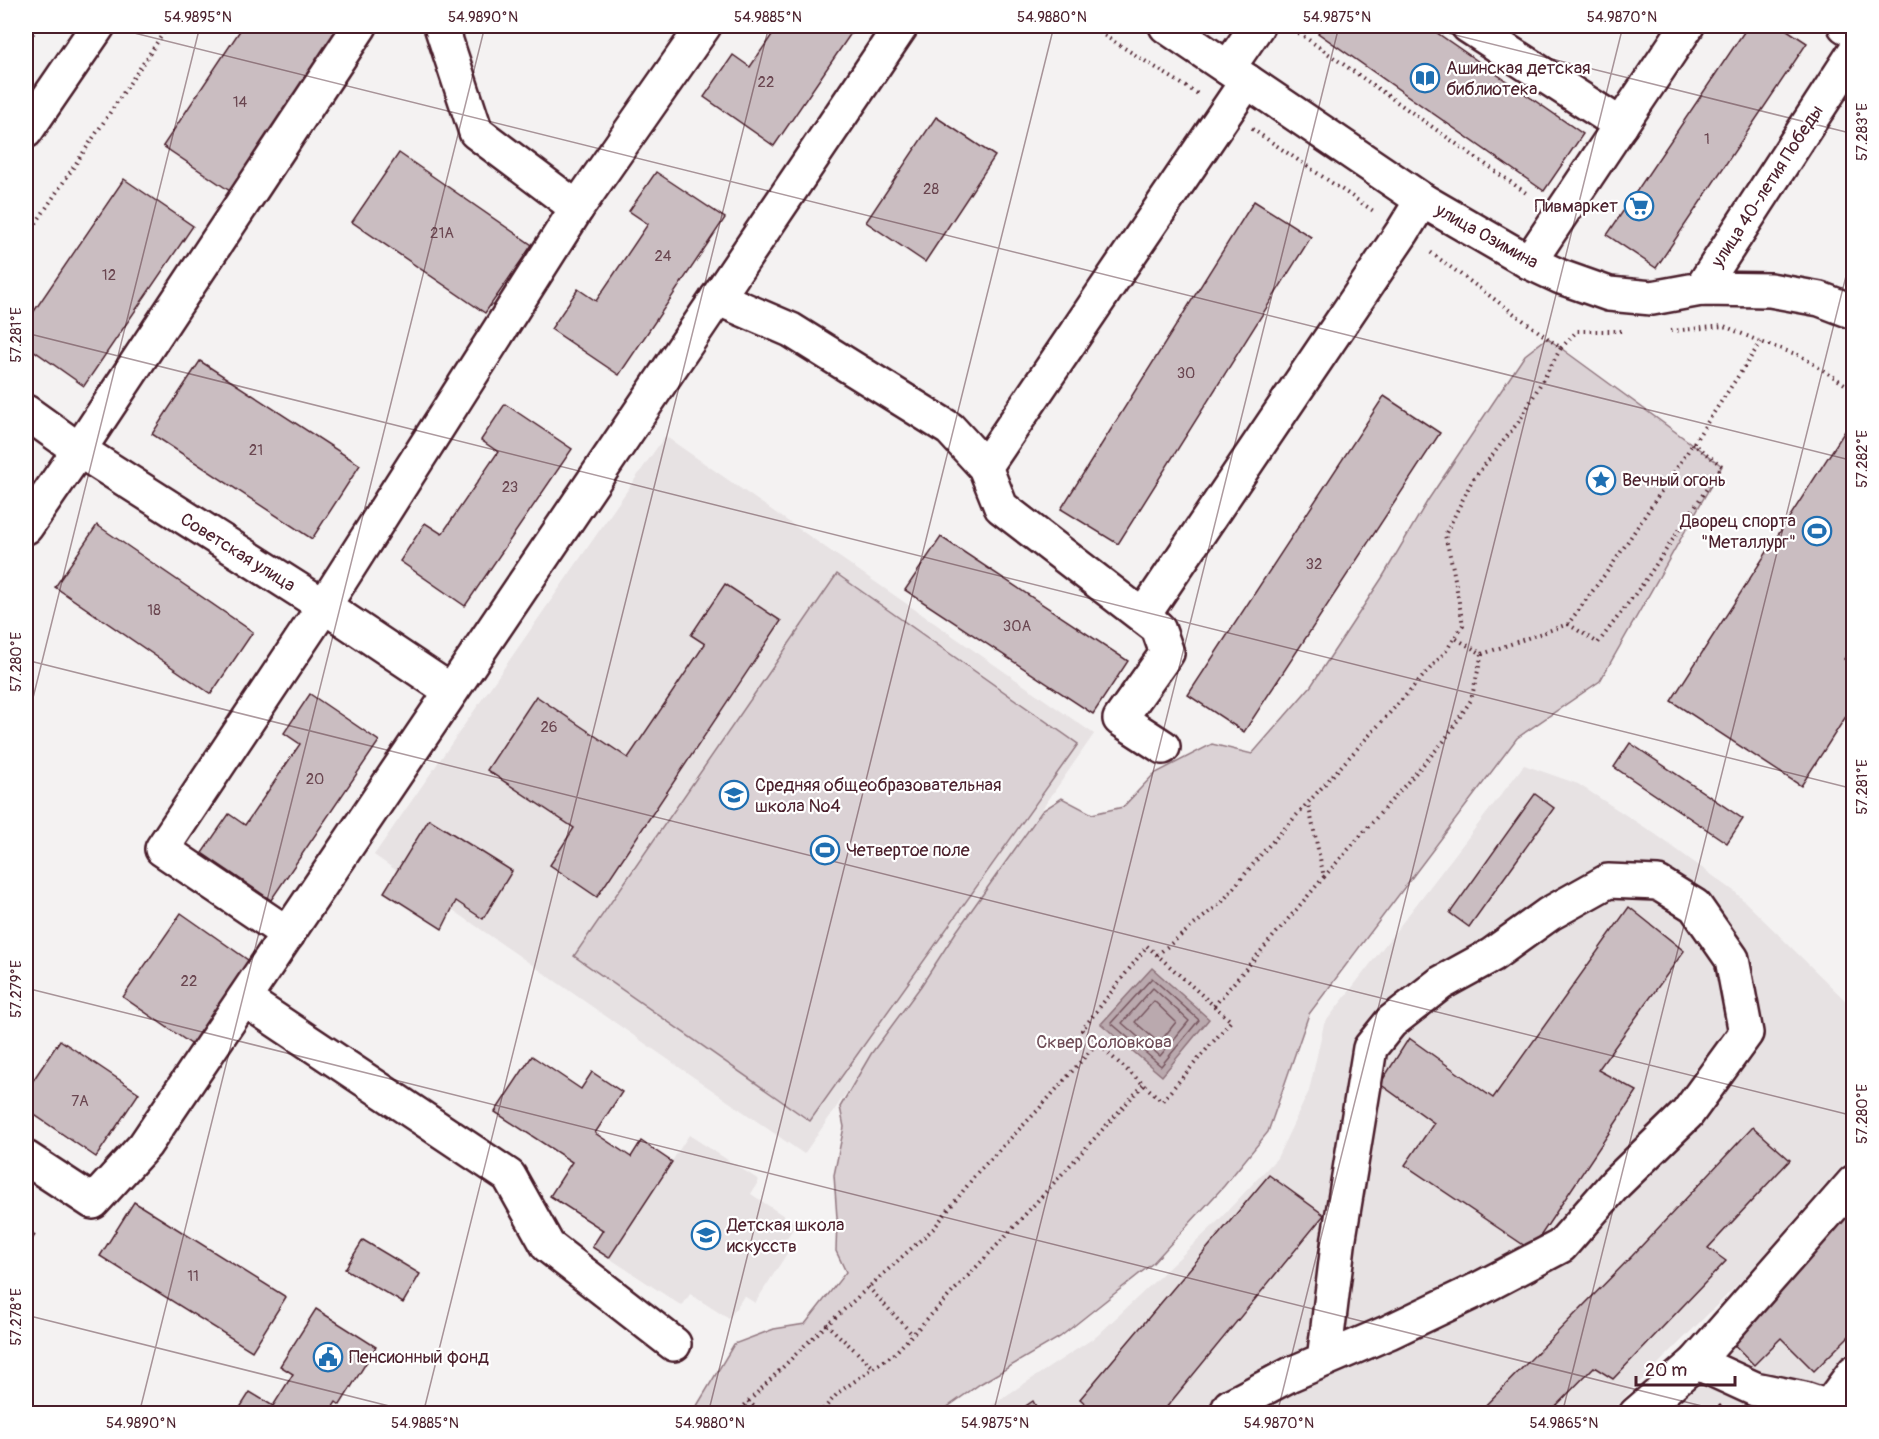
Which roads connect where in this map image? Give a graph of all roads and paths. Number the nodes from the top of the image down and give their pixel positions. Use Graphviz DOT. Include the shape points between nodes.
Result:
graph roads {
  1 [pos="38,26"];
  2 [pos="98,26"];
  3 [pos="168,26"];
  4 [pos="360,26"];
  5 [pos="441,26"];
  6 [pos="704,26"];
  7 [pos="901,26"];
  8 [pos="1089,26"];
  9 [pos="1166,26"];
  10 [pos="1257,26"];
  11 [pos="1288,26"];
  12 [pos="1468,26"];
  13 [pos="1688,26"];
  14 [pos="1845,26"];
  15 [pos="1854,31"];
  16 [pos="26,44"];
  17 [pos="1854,53"];
  18 [pos="1237,74"];
  19 [pos="1226,112"];
  20 [pos="1621,125"];
  21 [pos="26,131"];
  22 [pos="1529,195"];
  23 [pos="1422,200"];
  24 [pos="577,208"];
  25 [pos="1403,231"];
  26 [pos="26,238"];
  27 [pos="1529,262"];
  28 [pos="1701,289"];
  29 [pos="717,298"];
  30 [pos="1854,312"];
  31 [pos="1630,332"];
  32 [pos="1661,332"];
  33 [pos="1761,342"];
  34 [pos="1561,348"];
  35 [pos="1854,390"];
  36 [pos="26,412"];
  37 [pos="1692,443"];
  38 [pos="79,450"];
  39 [pos="985,467"];
  40 [pos="26,527"];
  41 [pos="324,606"];
  42 [pos="1143,616"];
  43 [pos="1568,624"];
  44 [pos="1455,638"];
  45 [pos="1482,654"];
  46 [pos="451,692"];
  47 [pos="1163,747"];
  48 [pos="1308,803"];
  49 [pos="1324,876"];
  50 [pos="288,934"];
  51 [pos="1157,955"];
  52 [pos="244,999"];
  53 [pos="1214,1006"];
  54 [pos="1096,1042"];
  55 [pos="1144,1084"];
  56 [pos="26,1158"];
  57 [pos="1854,1182"];
  58 [pos="868,1287"];
  59 [pos="826,1324"];
  60 [pos="913,1335"];
  61 [pos="674,1344"];
  62 [pos="1324,1360"];
  63 [pos="1696,1362"];
  64 [pos="874,1368"];
  65 [pos="1854,1372"];
  66 [pos="747,1401"];
  67 [pos="1828,1410"];
  68 [pos="736,1413"];
  69 [pos="762,1413"];
  70 [pos="819,1413"];
  71 [pos="1226,1413"];
  72 [pos="1636,1413"];
  1 -- 16 [label="path"];
  2 -- 21 [label="street"];
  3 -- 26 [label="path"];
  4 -- 38 [label="street"];
  5 -- 24 [label="street" via="476,132"];
  6 -- 24 [label="street"];
  7 -- 29 [label="street"];
  8 -- 19 [label="path"];
  9 -- 18 [label="street, улица Озимина"];
  10 -- 18 [label="street"];
  11 -- 22 [label="path"];
  12 -- 20 [label="street"];
  13 -- 20 [label="street"];
  14 -- 15 [label="street"];
  17 -- 28 [label="street, улица 40-летия Победы"];
  18 -- 19 [label="street"];
  18 -- 23 [label="street, улица Озимина"];
  19 -- 25 [label="path"];
  19 -- 39 [label="street"];
  20 -- 27 [label="street"];
  23 -- 25 [label="street"];
  23 -- 27 [label="street, улица Озимина"];
  24 -- 41 [label="street"];
  25 -- 34 [label="path"];
  25 -- 42 [label="street"];
  27 -- 28 [label="street, улица Озимина" via="1609,294 1652,298"];
  28 -- 30 [label="street, улица Озимина" via="1770,290 1820,299"];
  29 -- 39 [label="street" via="791,330 950,429"];
  29 -- 46 [label="street"];
  31 -- 34 [label="path" via="1577,331"];
  32 -- 33 [label="path" via="1724,326"];
  33 -- 35 [label="path" via="1801,356"];
  33 -- 37 [label="path"];
  34 -- 44 [label="path" via="1520,420 1472,481 1444,535 1462,625"];
  36 -- 38 [label="street, Советская улица"];
  37 -- 43 [label="path"];
  37 -- 43 [label="path" via="1722,466 1645,581 1598,643"];
  38 -- 40 [label="street"];
  38 -- 41 [label="street, Советская улица"];
  39 -- 42 [label="street" via="1001,507"];
  41 -- 46 [label="street, Советская улица"];
  41 -- 50 [label="street" via="162,849"];
  42 -- 47 [label="street" via="1158,628 1167,653 1120,719"];
  43 -- 45 [label="path"];
  44 -- 45 [label="path"];
  44 -- 48 [label="path"];
  45 -- 49 [label="path" via="1471,700 1444,741"];
  46 -- 50 [label="street"];
  48 -- 49 [label="path"];
  48 -- 51 [label="path" via="1222,902"];
  49 -- 53 [label="path"];
  50 -- 52 [label="street"];
  51 -- 53 [label="path"];
  51 -- 54 [label="path" via="1147,946 1082,1030"];
  52 -- 56 [label="street" via="145,1145 93,1202"];
  52 -- 61 [label="street" via="509,1176 548,1245"];
  53 -- 55 [label="path" via="1231,1021 1162,1101"];
  54 -- 55 [label="path"];
  54 -- 58 [label="path" via="978,1172 934,1228"];
  55 -- 60 [label="path"];
  57 -- 63 [label="street"];
  58 -- 59 [label="path"];
  58 -- 60 [label="path"];
  59 -- 64 [label="path"];
  59 -- 66 [label="path"];
  60 -- 64 [label="path"];
  62 -- 71 [label="street" via="1339,1237 1370,1048 1391,1022 1441,983 1492,956 1550,914 1608,881 1658,883 1695,906 1732,959 1746,1033 1687,1114 1616,1183 1561,1246 1389,1332 1345,1351 1291,1374 1230,1406"];
  63 -- 67 [label="street" via="1755,1389 1804,1399"];
  63 -- 72 [label="street"];
  64 -- 70 [label="path" via="839,1392"];
  65 -- 67 [label="street"];
  66 -- 68 [label="path"];
  66 -- 69 [label="path"];
}
